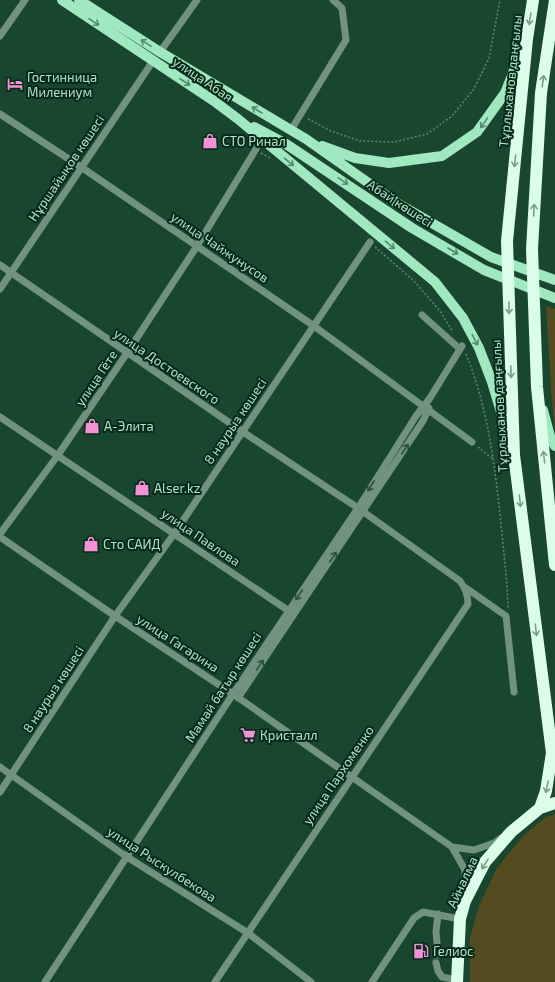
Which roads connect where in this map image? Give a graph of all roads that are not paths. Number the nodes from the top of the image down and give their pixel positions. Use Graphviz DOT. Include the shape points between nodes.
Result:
graph roads {
  1 [pos="25,0"];
  2 [pos="62,0"];
  3 [pos="79,0"];
  4 [pos="197,0"];
  5 [pos="333,0"];
  6 [pos="533,0"];
  7 [pos="555,0"];
  8 [pos="0,36"];
  9 [pos="527,39"];
  10 [pos="160,52"];
  11 [pos="153,61"];
  12 [pos="0,114"];
  13 [pos="238,119"];
  14 [pos="291,130"];
  15 [pos="306,139"];
  16 [pos="256,149"];
  17 [pos="81,167"];
  18 [pos="370,242"];
  19 [pos="197,246"];
  20 [pos="0,265"];
  21 [pos="11,272"];
  22 [pos="555,280"];
  23 [pos="0,289"];
  24 [pos="555,298"];
  25 [pos="422,315"];
  26 [pos="314,326"];
  27 [pos="127,353"];
  28 [pos="537,387"];
  29 [pos="425,408"];
  30 [pos="0,417"];
  31 [pos="243,432"];
  32 [pos="472,442"];
  33 [pos="555,446"];
  34 [pos="514,454"];
  35 [pos="58,455"];
  36 [pos="361,510"];
  37 [pos="174,534"];
  38 [pos="0,536"];
  39 [pos="555,565"];
  40 [pos="466,588"];
  41 [pos="289,611"];
  42 [pos="115,616"];
  43 [pos="514,692"];
  44 [pos="236,696"];
  45 [pos="0,767"];
  46 [pos="12,774"];
  47 [pos="351,776"];
  48 [pos="0,792"];
  49 [pos="555,803"];
  50 [pos="540,808"];
  51 [pos="511,832"];
  52 [pos="452,847"];
  53 [pos="127,857"];
  54 [pos="465,901"];
  55 [pos="438,914"];
  56 [pos="460,919"];
  57 [pos="248,933"];
  58 [pos="437,943"];
  59 [pos="436,963"];
  60 [pos="456,981"];
  61 [pos="45,982"];
  62 [pos="215,982"];
  63 [pos="311,982"];
  64 [pos="372,982"];
  1 -- 8 [label="street"];
  2 -- 11 [label="main road, one-way"];
  10 -- 3 [label="main road, one-way"];
  4 -- 10 [label="street"];
  5 -- 14 [label="street" via="342,8 346,40"];
  6 -- 9 [label="highway, Тұрлыханов даңғылы, one-way"];
  28 -- 7 [label="highway, one-way" via="532,249 541,92"];
  9 -- 15 [label="main road, one-way" via="505,93 477,132 442,156 389,162 355,158"];
  9 -- 34 [label="highway, Тұрлыханов даңғылы, one-way" via="507,241"];
  14 -- 10 [label="main road, one-way"];
  11 -- 13 [label="main road, улица Абая, one-way"];
  11 -- 17 [label="street, Нұршайықов көшесі"];
  12 -- 17 [label="street, улица Чайжунусов"];
  13 -- 24 [label="main road, Абай көшесі, one-way" via="286,144 412,228 484,270"];
  13 -- 34 [label="main road, one-way" via="435,282 463,318 479,348"];
  14 -- 15 [label="main road"];
  15 -- 22 [label="main road, Абай көшесі" via="397,202 491,257"];
  16 -- 19 [label="street, улица Гёте"];
  17 -- 19 [label="street, улица Чайжунусов"];
  17 -- 21 [label="street, Нұршайықов көшесі"];
  18 -- 26 [label="street, 8 наурыз көшесі"];
  19 -- 26 [label="street, улица Чайжунусов"];
  19 -- 27 [label="street, улица Гёте"];
  20 -- 21 [label="street, улица Достоевского"];
  21 -- 23 [label="street, Нұршайықов көшесі"];
  21 -- 27 [label="street, улица Достоевского"];
  25 -- 29 [label="street, Мамай батыр көшесі" via="461,347"];
  26 -- 29 [label="street, улица Чайжунусов"];
  26 -- 31 [label="street, 8 наурыз көшесі"];
  27 -- 31 [label="street, улица Достоевского"];
  27 -- 35 [label="street, улица Гёте"];
  28 -- 33 [label="main road" via="551,440"];
  39 -- 28 [label="highway, one-way"];
  29 -- 32 [label="street, улица Чайжунусов"];
  29 -- 36 [label="street, Мамай батыр көшесі"];
  30 -- 35 [label="street, улица Павлова"];
  31 -- 36 [label="street, улица Достоевского"];
  31 -- 37 [label="street, 8 наурыз көшесі"];
  34 -- 50 [label="highway, Тұрлыханов даңғылы, one-way" via="552,753 546,791"];
  35 -- 37 [label="street, улица Павлова"];
  35 -- 38 [label="street, улица Гёте"];
  36 -- 40 [label="street, улица Достоевского" via="460,581"];
  36 -- 41 [label="street, Мамай батыр көшесі, one-way"];
  44 -- 36 [label="street, Мамай батыр көшесі, one-way"];
  37 -- 41 [label="street, улица Павлова"];
  37 -- 42 [label="street, 8 наурыз көшесі"];
  38 -- 42 [label="street, улица Гагарина"];
  40 -- 43 [label="street" via="506,616"];
  40 -- 47 [label="street, улица Пархоменко" via="468,604"];
  41 -- 44 [label="street, Мамай батыр көшесі"];
  42 -- 44 [label="street, улица Гагарина"];
  42 -- 46 [label="street, 8 наурыз көшесі"];
  44 -- 47 [label="street, улица Гагарина"];
  44 -- 53 [label="street, Мамай батыр көшесі"];
  45 -- 46 [label="street, улица Рыскулбекова"];
  46 -- 48 [label="street, 8 наурыз көшесі"];
  46 -- 53 [label="street, улица Рыскулбекова"];
  47 -- 52 [label="street, улица Гагарина"];
  47 -- 57 [label="street, улица Пархоменко"];
  49 -- 50 [label="highway, Айналма"];
  50 -- 51 [label="highway, Айналма"];
  51 -- 52 [label="street" via="494,843 474,850"];
  51 -- 54 [label="highway, Айналма, one-way" via="485,862"];
  52 -- 54 [label="street, улица Гагарина" via="465,870"];
  53 -- 57 [label="street, улица Рыскулбекова"];
  53 -- 61 [label="street, Мамай батыр көшесі"];
  54 -- 56 [label="highway, Айналма"];
  55 -- 56 [label="street"];
  55 -- 58 [label="street"];
  55 -- 64 [label="street" via="423,912 414,918"];
  56 -- 60 [label="highway, Айналма"];
  57 -- 62 [label="street, улица Пархоменко"];
  57 -- 63 [label="street, улица Рыскулбекова"];
  59 -- 60 [label="street" via="442,977"];
}
